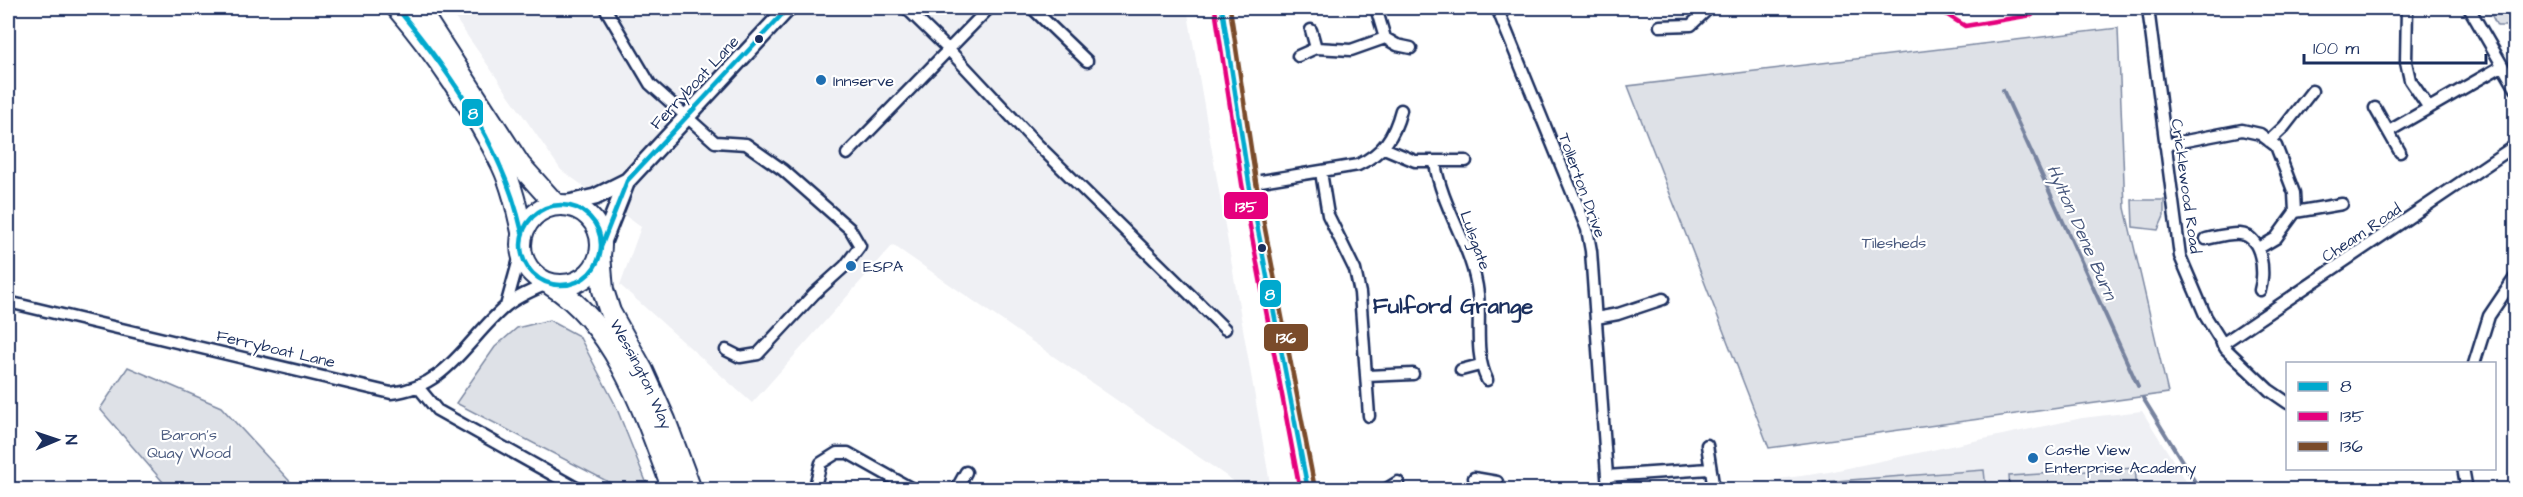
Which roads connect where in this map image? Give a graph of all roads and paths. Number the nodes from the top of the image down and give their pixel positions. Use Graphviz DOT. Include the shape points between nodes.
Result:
graph roads {
  1 [pos="397,8"];
  2 [pos="418,8"];
  3 [pos="604,8"];
  4 [pos="788,8"];
  5 [pos="906,8"];
  6 [pos="988,8"];
  7 [pos="1032,8"];
  8 [pos="1222,8"];
  9 [pos="1376,8"];
  10 [pos="1497,8"];
  11 [pos="1709,8"];
  12 [pos="1950,8"];
  13 [pos="2031,8"];
  14 [pos="2148,8"];
  15 [pos="2407,8"];
  16 [pos="2469,8"];
  17 [pos="1660,26"];
  18 [pos="1311,30"];
  19 [pos="1385,38"];
  20 [pos="1316,48"];
  21 [pos="1411,48"];
  22 [pos="949,50"];
  23 [pos="1298,56"];
  24 [pos="1087,61"];
  25 [pos="2502,66"];
  26 [pos="2516,89"];
  27 [pos="2312,91"];
  28 [pos="2375,108"];
  29 [pos="2429,108"];
  30 [pos="1401,110"];
  31 [pos="687,115"];
  32 [pos="2389,131"];
  33 [pos="2269,141"];
  34 [pos="2165,145"];
  35 [pos="2516,145"];
  36 [pos="1384,148"];
  37 [pos="2400,152"];
  38 [pos="848,154"];
  39 [pos="1466,161"];
  40 [pos="1435,163"];
  41 [pos="1321,172"];
  42 [pos="627,181"];
  43 [pos="1249,183"];
  44 [pos="2342,204"];
  45 [pos="558,205"];
  46 [pos="2295,212"];
  47 [pos="522,232"];
  48 [pos="2206,239"];
  49 [pos="2259,248"];
  50 [pos="601,251"];
  51 [pos="521,252"];
  52 [pos="2516,276"];
  53 [pos="549,284"];
  54 [pos="2260,290"];
  55 [pos="1663,299"];
  56 [pos="8,302"];
  57 [pos="506,306"];
  58 [pos="1596,318"];
  59 [pos="1225,329"];
  60 [pos="2222,344"];
  61 [pos="726,350"];
  62 [pos="2474,362"];
  63 [pos="1480,365"];
  64 [pos="1461,370"];
  65 [pos="1413,374"];
  66 [pos="1367,376"];
  67 [pos="1487,380"];
  68 [pos="418,387"];
  69 [pos="2286,402"];
  70 [pos="1369,416"];
  71 [pos="1707,445"];
  72 [pos="1709,470"];
  73 [pos="2463,470"];
  74 [pos="966,472"];
  75 [pos="1606,476"];
  76 [pos="1474,478"];
  77 [pos="1398,482"];
  78 [pos="680,485"];
  79 [pos="580,489"];
  80 [pos="814,489"];
  81 [pos="914,489"];
  82 [pos="956,489"];
  83 [pos="1308,489"];
  84 [pos="1385,489"];
  85 [pos="1497,489"];
  86 [pos="1608,489"];
  87 [pos="1714,489"];
  88 [pos="2467,489"];
  1 -- 47 [label="highway" via="472,113 502,166"];
  2 -- 45 [label="highway, Wessington Way" via="520,165"];
  3 -- 31 [label="street" via="650,84"];
  4 -- 31 [label="street, Ferryboat Lane"];
  5 -- 22 [label="street"];
  6 -- 22 [label="street"];
  7 -- 24 [label="street"];
  8 -- 43 [label="street"];
  9 -- 19 [label="street"];
  10 -- 58 [label="street, Tollerton Drive" via="1587,229"];
  11 -- 17 [label="street" via="1691,25"];
  12 -- 13 [label="street" via="1965,19"];
  14 -- 34 [label="street, Cricklewood Road"];
  15 -- 29 [label="street" via="2406,62 2410,80"];
  16 -- 25 [label="street"];
  18 -- 20 [label="street"];
  19 -- 20 [label="street" via="1351,50"];
  19 -- 21 [label="street"];
  20 -- 23 [label="street"];
  22 -- 38 [label="street"];
  22 -- 59 [label="street" via="1036,143"];
  25 -- 26 [label="street"];
  25 -- 29 [label="street"];
  27 -- 33 [label="street"];
  28 -- 32 [label="street"];
  29 -- 32 [label="street"];
  30 -- 36 [label="street" via="1392,138"];
  31 -- 42 [label="street, Ferryboat Lane"];
  31 -- 61 [label="street" via="715,142 746,144 783,170 850,229 860,246 758,354 740,357"];
  32 -- 37 [label="street"];
  33 -- 34 [label="street" via="2260,134 2242,130"];
  33 -- 46 [label="street" via="2276,146 2294,193"];
  34 -- 60 [label="street, Cricklewood Road" via="2180,256"];
  35 -- 60 [label="street, Cheam Road"];
  36 -- 40 [label="street" via="1415,161"];
  36 -- 41 [label="street" via="1358,165"];
  39 -- 40 [label="street"];
  40 -- 63 [label="street, Lulsgate" via="1438,183 1471,262 1478,294"];
  41 -- 43 [label="street"];
  41 -- 66 [label="street" via="1329,215 1355,270 1360,292"];
  42 -- 45 [label="street, Ferryboat Lane" via="595,197"];
  42 -- 50 [label="street, Ferryboat Lane"];
  43 -- 83 [label="street"];
  44 -- 46 [label="street"];
  45 -- 47 [label="highway" via="532,216"];
  45 -- 50 [label="highway, Wessington Way" via="574,207 592,219 600,234"];
  46 -- 49 [label="street" via="2276,237"];
  47 -- 51 [label="highway"];
  48 -- 49 [label="street" via="2241,233"];
  49 -- 54 [label="street" via="2263,281"];
  50 -- 53 [label="highway" via="594,269 584,279 572,285"];
  50 -- 78 [label="highway, Wessington Way" via="603,290 610,312 665,420"];
  51 -- 53 [label="highway, Wessington Way" via="525,265"];
  51 -- 57 [label="street, Ferryboat Lane"];
  52 -- 62 [label="street" via="2489,316"];
  53 -- 57 [label="street, Ferryboat Lane"];
  53 -- 78 [label="highway, Wessington Way" via="580,306 607,342"];
  55 -- 58 [label="street"];
  56 -- 68 [label="street, Ferryboat Lane" via="381,392 404,392"];
  57 -- 68 [label="street, Ferryboat Lane" via="455,363"];
  58 -- 75 [label="street, Tollerton Drive"];
  60 -- 69 [label="street, Cricklewood Road"];
  63 -- 64 [label="street"];
  63 -- 67 [label="street, Lulsgate"];
  65 -- 66 [label="street"];
  66 -- 70 [label="street"];
  68 -- 79 [label="street" via="437,410"];
  71 -- 72 [label="street"];
  72 -- 75 [label="street"];
  72 -- 87 [label="street"];
  73 -- 88 [label="street"];
  74 -- 82 [label="street"];
  75 -- 86 [label="street, Tollerton Drive"];
  76 -- 85 [label="street" via="1497,482"];
  77 -- 84 [label="street"];
  80 -- 81 [label="street" via="821,464 837,453 848,453"];
}
